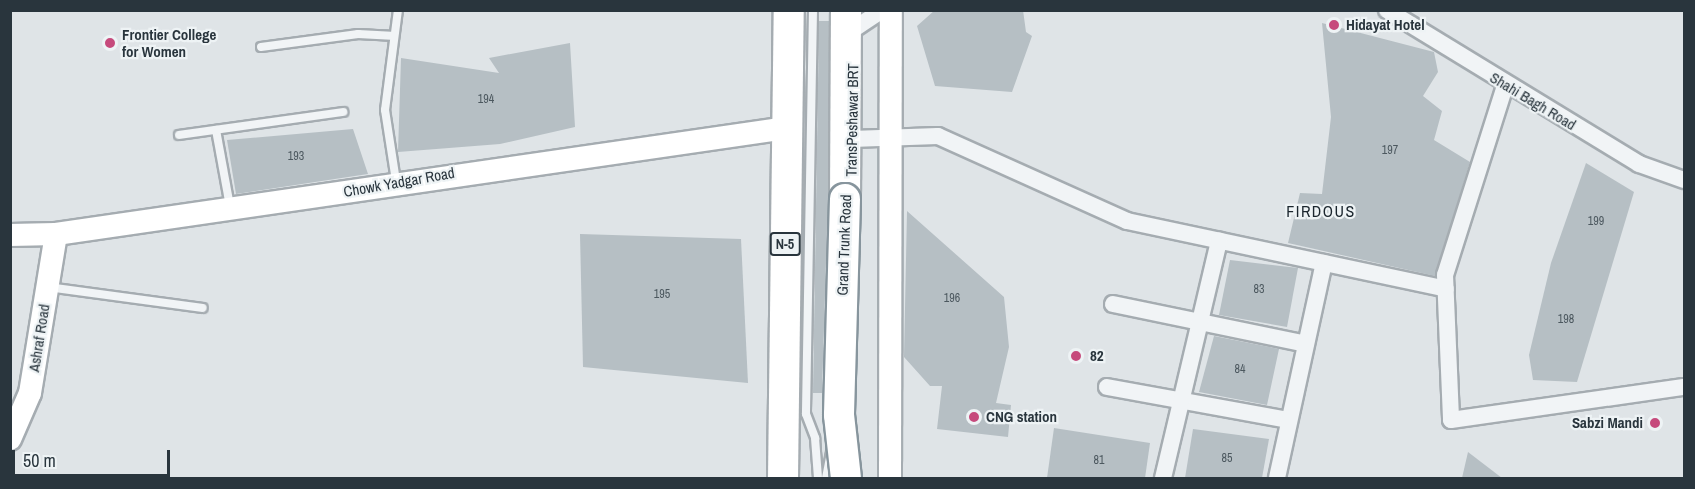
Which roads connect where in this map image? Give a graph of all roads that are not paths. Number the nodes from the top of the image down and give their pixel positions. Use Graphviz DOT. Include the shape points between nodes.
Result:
graph roads {
  1 [pos="398,10"];
  2 [pos="789,10"];
  3 [pos="813,10"];
  4 [pos="854,10"];
  5 [pos="882,10"];
  6 [pos="891,10"];
  7 [pos="1387,10"];
  8 [pos="850,20"];
  9 [pos="391,36"];
  10 [pos="261,47"];
  11 [pos="1505,86"];
  12 [pos="343,112"];
  13 [pos="787,128"];
  14 [pos="216,130"];
  15 [pos="179,135"];
  16 [pos="888,136"];
  17 [pos="852,139"];
  18 [pos="1684,180"];
  19 [pos="396,181"];
  20 [pos="230,209"];
  21 [pos="56,234"];
  22 [pos="10,235"];
  23 [pos="1219,241"];
  24 [pos="1324,263"];
  25 [pos="47,286"];
  26 [pos="1446,290"];
  27 [pos="1113,304"];
  28 [pos="203,308"];
  29 [pos="1200,322"];
  30 [pos="1306,344"];
  31 [pos="1107,387"];
  32 [pos="1684,387"];
  33 [pos="19,400"];
  34 [pos="1181,400"];
  35 [pos="1289,420"];
  36 [pos="10,439"];
  37 [pos="783,478"];
  38 [pos="818,478"];
  39 [pos="826,478"];
  40 [pos="846,478"];
  41 [pos="890,478"];
  42 [pos="1163,478"];
  43 [pos="1278,478"];
  1 -- 9 [label="lane"];
  2 -- 13 [label="highway, N-5"];
  3 -- 38 [label="lane" via="806,414 815,438"];
  4 -- 8 [label="lane, TransPeshawar BRT"];
  5 -- 8 [label="street"];
  6 -- 16 [label="street"];
  7 -- 11 [label="street, Shahi Bagh Road"];
  8 -- 17 [label="lane, TransPeshawar BRT"];
  8 -- 40 [label="highway, Grand Trunk Road, bridge" via="839,415"];
  9 -- 10 [label="lane" via="358,34"];
  9 -- 19 [label="lane" via="385,110"];
  11 -- 18 [label="street, Shahi Bagh Road" via="1639,164"];
  11 -- 26 [label="street" via="1445,275"];
  12 -- 14 [label="lane"];
  13 -- 19 [label="street, Chowk Yadgar Road"];
  13 -- 37 [label="highway, N-5"];
  14 -- 15 [label="lane"];
  14 -- 20 [label="lane"];
  16 -- 17 [label="street"];
  16 -- 23 [label="street" via="938,136 1127,221"];
  16 -- 41 [label="street"];
  17 -- 39 [label="lane, TransPeshawar BRT" via="847,400"];
  19 -- 20 [label="street, Chowk Yadgar Road"];
  20 -- 21 [label="street, Chowk Yadgar Road"];
  21 -- 22 [label="street, Chowk Yadgar Road"];
  21 -- 25 [label="street, Ashraf Road"];
  23 -- 24 [label="street"];
  23 -- 29 [label="street"];
  24 -- 26 [label="street"];
  24 -- 30 [label="street"];
  25 -- 28 [label="lane"];
  25 -- 33 [label="street, Ashraf Road"];
  26 -- 32 [label="street" via="1451,420"];
  27 -- 29 [label="street"];
  29 -- 30 [label="street"];
  29 -- 34 [label="street"];
  30 -- 35 [label="street"];
  31 -- 34 [label="street"];
  33 -- 36 [label="street, Ashraf Road"];
  34 -- 35 [label="street"];
  34 -- 42 [label="street"];
  35 -- 43 [label="street"];
}
